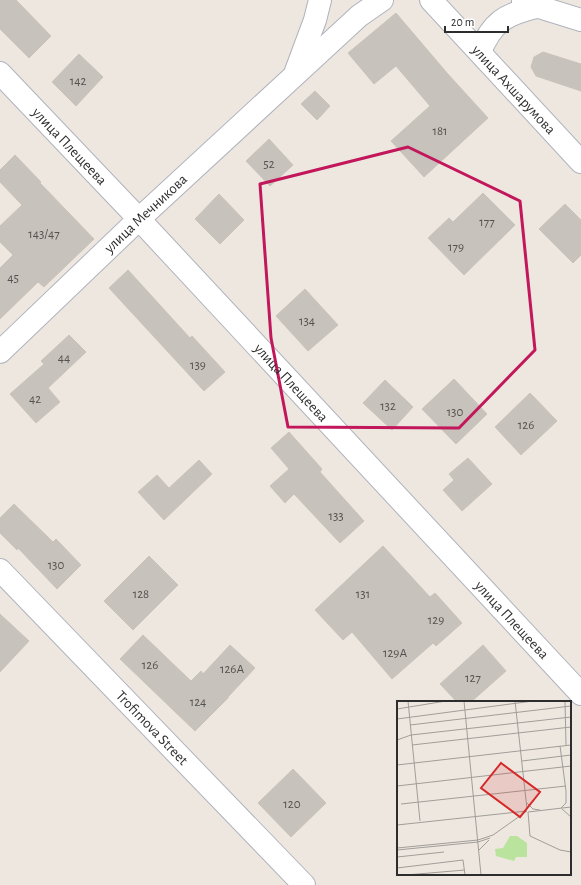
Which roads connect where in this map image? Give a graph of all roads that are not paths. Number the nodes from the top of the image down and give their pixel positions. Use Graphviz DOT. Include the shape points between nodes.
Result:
graph roads {
  1 [pos="320,0"];
  2 [pos="382,0"];
  3 [pos="431,0"];
  4 [pos="527,3"];
  5 [pos="581,20"];
  6 [pos="480,52"];
  7 [pos="0,73"];
  8 [pos="294,76"];
  9 [pos="581,162"];
  10 [pos="139,220"];
  11 [pos="0,352"];
  12 [pos="0,570"];
  13 [pos="581,694"];
  14 [pos="304,885"];
  1 -- 8 [label="street, улица Мечникова"];
  2 -- 8 [label="street, улица Мечникова" via="359,16"];
  3 -- 6 [label="street, улица Ахшарумова"];
  4 -- 5 [label="street"];
  4 -- 6 [label="street" via="491,30"];
  6 -- 9 [label="street, улица Ахшарумова"];
  7 -- 10 [label="street, улица Плещеева"];
  8 -- 10 [label="street, улица Мечникова"];
  10 -- 11 [label="street, улица Мечникова"];
  10 -- 13 [label="street, улица Плещеева"];
  12 -- 14 [label="street, Trofimova Street"];
}
